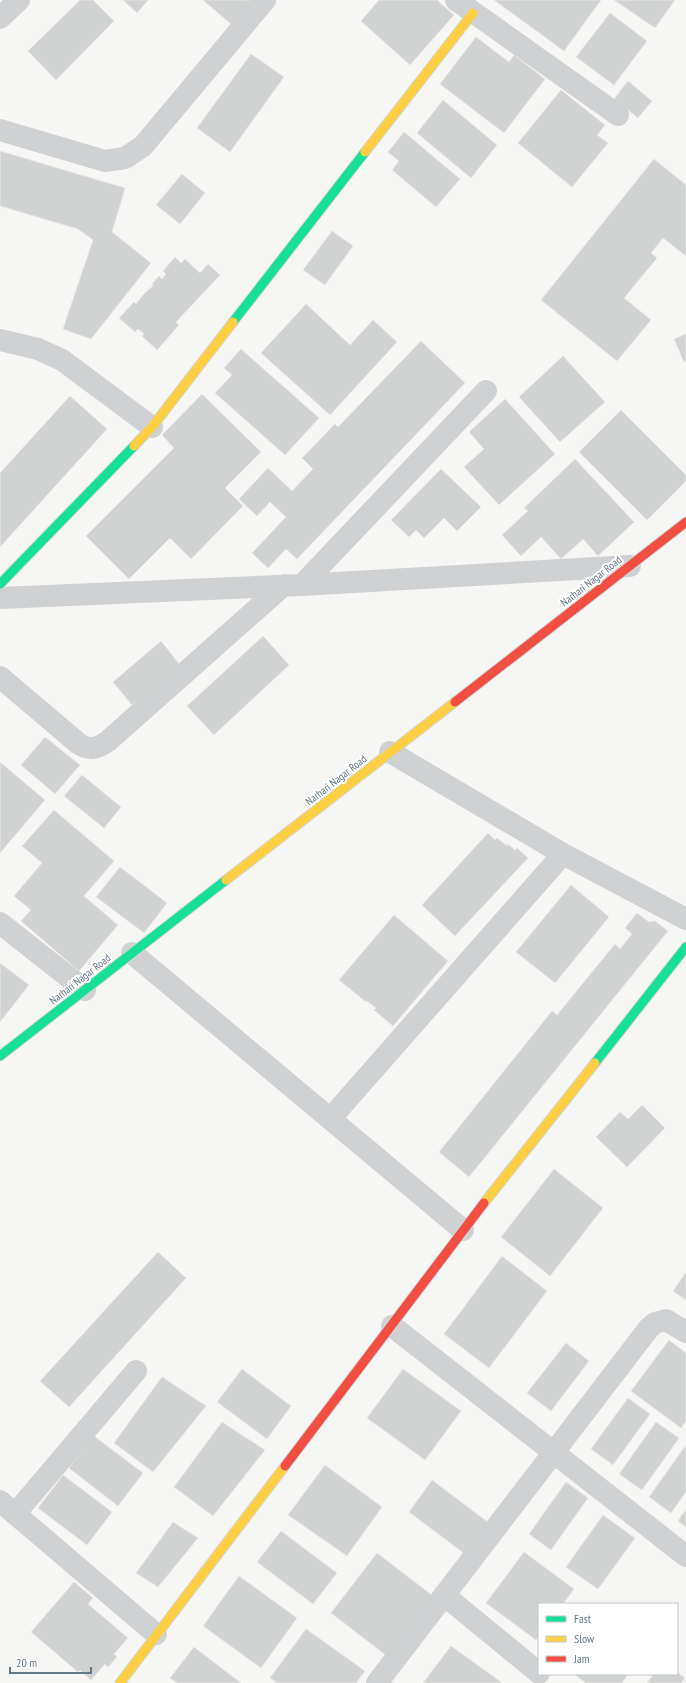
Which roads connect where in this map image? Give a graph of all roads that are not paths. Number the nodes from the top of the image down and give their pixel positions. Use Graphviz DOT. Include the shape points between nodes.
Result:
graph roads {
  1 [pos="19,0"];
  2 [pos="264,0"];
  3 [pos="456,0"];
  4 [pos="473,13"];
  5 [pos="0,18"];
  6 [pos="618,115"];
  7 [pos="0,130"];
  8 [pos="0,340"];
  9 [pos="486,391"];
  10 [pos="152,427"];
  11 [pos="686,522"];
  12 [pos="630,566"];
  13 [pos="0,584"];
  14 [pos="293,585"];
  15 [pos="0,598"];
  16 [pos="0,677"];
  17 [pos="390,752"];
  18 [pos="563,854"];
  19 [pos="686,920"];
  20 [pos="0,922"];
  21 [pos="686,947"];
  22 [pos="132,954"];
  23 [pos="85,990"];
  24 [pos="0,1056"];
  25 [pos="330,1120"];
  26 [pos="463,1230"];
  27 [pos="392,1326"];
  28 [pos="686,1332"];
  29 [pos="136,1371"];
  30 [pos="553,1452"];
  31 [pos="8,1507"];
  32 [pos="686,1556"];
  33 [pos="444,1595"];
  34 [pos="156,1634"];
  35 [pos="538,1672"];
  36 [pos="541,1675"];
  37 [pos="120,1683"];
  38 [pos="377,1683"];
  39 [pos="551,1683"];
  1 -- 5 [label="street"];
  2 -- 7 [label="street" via="143,146 125,158 105,161"];
  3 -- 4 [label="street"];
  4 -- 6 [label="street"];
  4 -- 10 [label="street"];
  8 -- 10 [label="street" via="38,349 62,360"];
  9 -- 14 [label="street"];
  10 -- 13 [label="street"];
  11 -- 12 [label="street, Narhari Nagar Road"];
  12 -- 14 [label="street"];
  12 -- 17 [label="street, Narhari Nagar Road"];
  14 -- 15 [label="street"];
  14 -- 16 [label="street" via="99,747 85,748 79,744"];
  17 -- 18 [label="street"];
  17 -- 22 [label="street, Narhari Nagar Road"];
  18 -- 19 [label="street"];
  18 -- 25 [label="street"];
  20 -- 23 [label="street"];
  21 -- 26 [label="street"];
  22 -- 23 [label="street, Narhari Nagar Road"];
  22 -- 25 [label="street"];
  23 -- 24 [label="street, Narhari Nagar Road"];
  25 -- 26 [label="street"];
  26 -- 27 [label="street"];
  27 -- 30 [label="street"];
  27 -- 34 [label="street"];
  28 -- 30 [label="street" via="666,1320 655,1323"];
  29 -- 31 [label="street"];
  30 -- 32 [label="street"];
  30 -- 33 [label="street"];
  31 -- 34 [label="street"];
  33 -- 35 [label="street"];
  33 -- 38 [label="street"];
  34 -- 37 [label="street"];
  36 -- 39 [label="street"];
}
